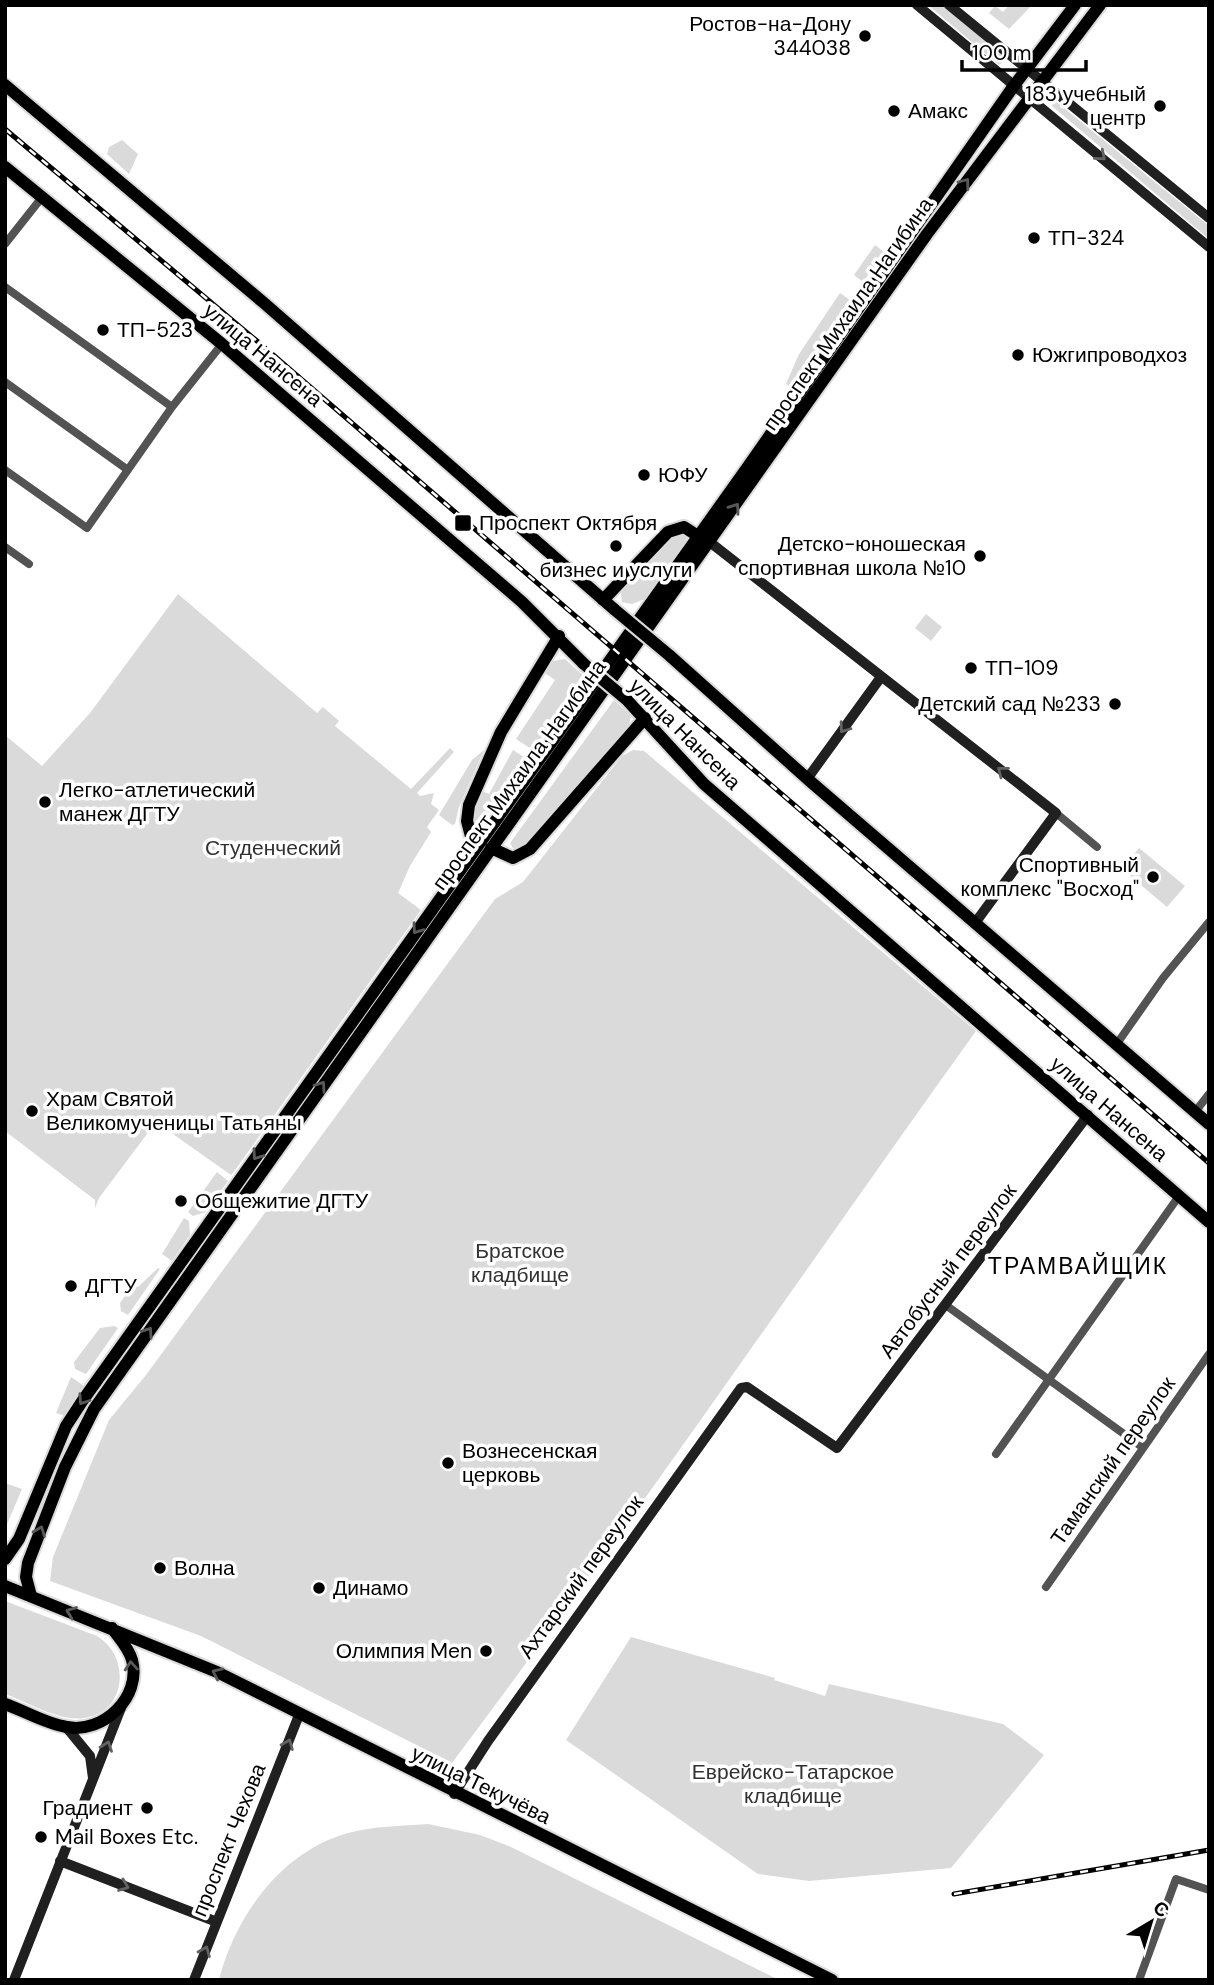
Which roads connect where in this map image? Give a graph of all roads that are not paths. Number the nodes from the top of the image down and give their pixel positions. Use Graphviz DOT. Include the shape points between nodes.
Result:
graph roads {
  1 [pos="917,5"];
  2 [pos="949,5"];
  3 [pos="1075,5"];
  4 [pos="1100,5"];
  5 [pos="1027,68"];
  6 [pos="1042,79"];
  7 [pos="5,85"];
  8 [pos="1013,87"];
  9 [pos="1028,98"];
  10 [pos="5,167"];
  11 [pos="43,196"];
  12 [pos="1209,218"];
  13 [pos="5,244"];
  14 [pos="1209,247"];
  15 [pos="5,287"];
  16 [pos="222,344"];
  17 [pos="5,382"];
  18 [pos="172,407"];
  19 [pos="5,470"];
  20 [pos="128,470"];
  21 [pos="698,536"];
  22 [pos="711,543"];
  23 [pos="5,547"];
  24 [pos="29,564"];
  25 [pos="603,600"];
  26 [pos="538,615"];
  27 [pos="559,636"];
  28 [pos="544,659"];
  29 [pos="580,660"];
  30 [pos="881,677"];
  31 [pos="645,718"];
  32 [pos="807,779"];
  33 [pos="1056,813"];
  34 [pos="470,828"];
  35 [pos="486,832"];
  36 [pos="1097,846"];
  37 [pos="474,848"];
  38 [pos="491,848"];
  39 [pos="975,923"];
  40 [pos="1207,926"];
  41 [pos="1116,1045"];
  42 [pos="1209,1094"];
  43 [pos="1195,1112"];
  44 [pos="1088,1115"];
  45 [pos="1209,1124"];
  46 [pos="1179,1196"];
  47 [pos="1209,1223"];
  48 [pos="947,1307"];
  49 [pos="1209,1354"];
  50 [pos="1050,1378"];
  51 [pos="743,1386"];
  52 [pos="1142,1447"];
  53 [pos="996,1454"];
  54 [pos="5,1559"];
  55 [pos="5,1586"];
  56 [pos="1046,1587"];
  57 [pos="31,1596"];
  58 [pos="111,1628"];
  59 [pos="5,1704"];
  60 [pos="121,1708"];
  61 [pos="299,1715"];
  62 [pos="67,1728"];
  63 [pos="93,1784"];
  64 [pos="454,1794"];
  65 [pos="60,1861"];
  66 [pos="1209,1890"];
  67 [pos="217,1922"];
  68 [pos="14,1980"];
  69 [pos="194,1980"];
  70 [pos="832,1980"];
  71 [pos="1139,1980"];
  1 -- 8 [label="street"];
  2 -- 5 [label="street"];
  3 -- 5 [label="main road, проспект Михаила Нагибина"];
  4 -- 6 [label="main road, проспект Михаила Нагибина"];
  5 -- 6 [label="street"];
  5 -- 8 [label="main road, проспект Михаила Нагибина"];
  6 -- 9 [label="main road, проспект Михаила Нагибина"];
  6 -- 12 [label="street"];
  7 -- 25 [label="main road, улица Нансена" via="264,303"];
  8 -- 9 [label="street"];
  8 -- 21 [label="main road, проспект Михаила Нагибина"];
  9 -- 14 [label="street, one-way"];
  22 -- 9 [label="main road, проспект Михаила Нагибина, one-way"];
  10 -- 11 [label="main road, улица Нансена"];
  11 -- 13 [label="street"];
  11 -- 16 [label="main road, улица Нансена"];
  15 -- 18 [label="street"];
  16 -- 18 [label="street"];
  16 -- 26 [label="main road, улица Нансена"];
  17 -- 20 [label="street"];
  18 -- 20 [label="street"];
  19 -- 20 [label="street" via="87,528"];
  21 -- 25 [label="main road" via="684,527 668,532"];
  21 -- 35 [label="main road, проспект Михаила Нагибина"];
  22 -- 30 [label="street"];
  22 -- 38 [label="main road, проспект Михаила Нагибина"];
  23 -- 24 [label="street"];
  25 -- 32 [label="main road, улица Нансена, bridge"];
  26 -- 27 [label="main road, улица Нансена"];
  26 -- 28 [label="main road" via="546,640"];
  27 -- 28 [label="main road"];
  27 -- 29 [label="main road, улица Нансена"];
  28 -- 29 [label="main road" via="558,653"];
  28 -- 34 [label="main road" via="501,732 470,801"];
  29 -- 31 [label="main road, улица Нансена, bridge"];
  30 -- 32 [label="street, one-way"];
  33 -- 30 [label="street, one-way"];
  31 -- 38 [label="main road" via="530,849 513,858"];
  31 -- 44 [label="main road, улица Нансена" via="704,784"];
  32 -- 39 [label="main road, улица Нансена"];
  33 -- 36 [label="street"];
  33 -- 39 [label="street"];
  34 -- 35 [label="main road"];
  34 -- 37 [label="main road"];
  35 -- 37 [label="main road, проспект Михаила Нагибина"];
  37 -- 54 [label="main road, проспект Михаила Нагибина, one-way" via="83,1400 66,1426 19,1539"];
  57 -- 38 [label="main road, проспект Михаила Нагибина, one-way" via="28,1563 75,1443 94,1409"];
  39 -- 41 [label="main road, улица Нансена"];
  40 -- 41 [label="street"];
  41 -- 43 [label="main road, улица Нансена"];
  42 -- 43 [label="street"];
  43 -- 45 [label="main road, улица Нансена"];
  44 -- 46 [label="main road, улица Нансена"];
  44 -- 48 [label="street, Автобусный переулок"];
  46 -- 47 [label="main road, улица Нансена"];
  46 -- 50 [label="street"];
  48 -- 50 [label="street"];
  48 -- 51 [label="street, Автобусный переулок" via="837,1448"];
  49 -- 52 [label="street, Таманский переулок"];
  50 -- 52 [label="street"];
  50 -- 53 [label="street"];
  51 -- 64 [label="street, Ахтарский переулок"];
  52 -- 56 [label="street, Таманский переулок"];
  55 -- 57 [label="main road, улица Текучёва"];
  58 -- 57 [label="main road, улица Текучёва, one-way"];
  60 -- 58 [label="main road, one-way" via="133,1667 128,1649"];
  61 -- 58 [label="main road, улица Текучёва, one-way" via="216,1672"];
  59 -- 62 [label="main road"];
  60 -- 62 [label="main road" via="100,1723"];
  63 -- 60 [label="street, one-way"];
  61 -- 64 [label="main road, улица Текучёва"];
  67 -- 61 [label="street, проспект Чехова, one-way"];
  62 -- 63 [label="street" via="90,1756"];
  63 -- 65 [label="street"];
  64 -- 70 [label="main road, улица Текучёва"];
  65 -- 67 [label="street, one-way"];
  65 -- 68 [label="street"];
  66 -- 71 [label="street" via="1176,1879"];
  69 -- 67 [label="street, проспект Чехова, one-way"];
}
